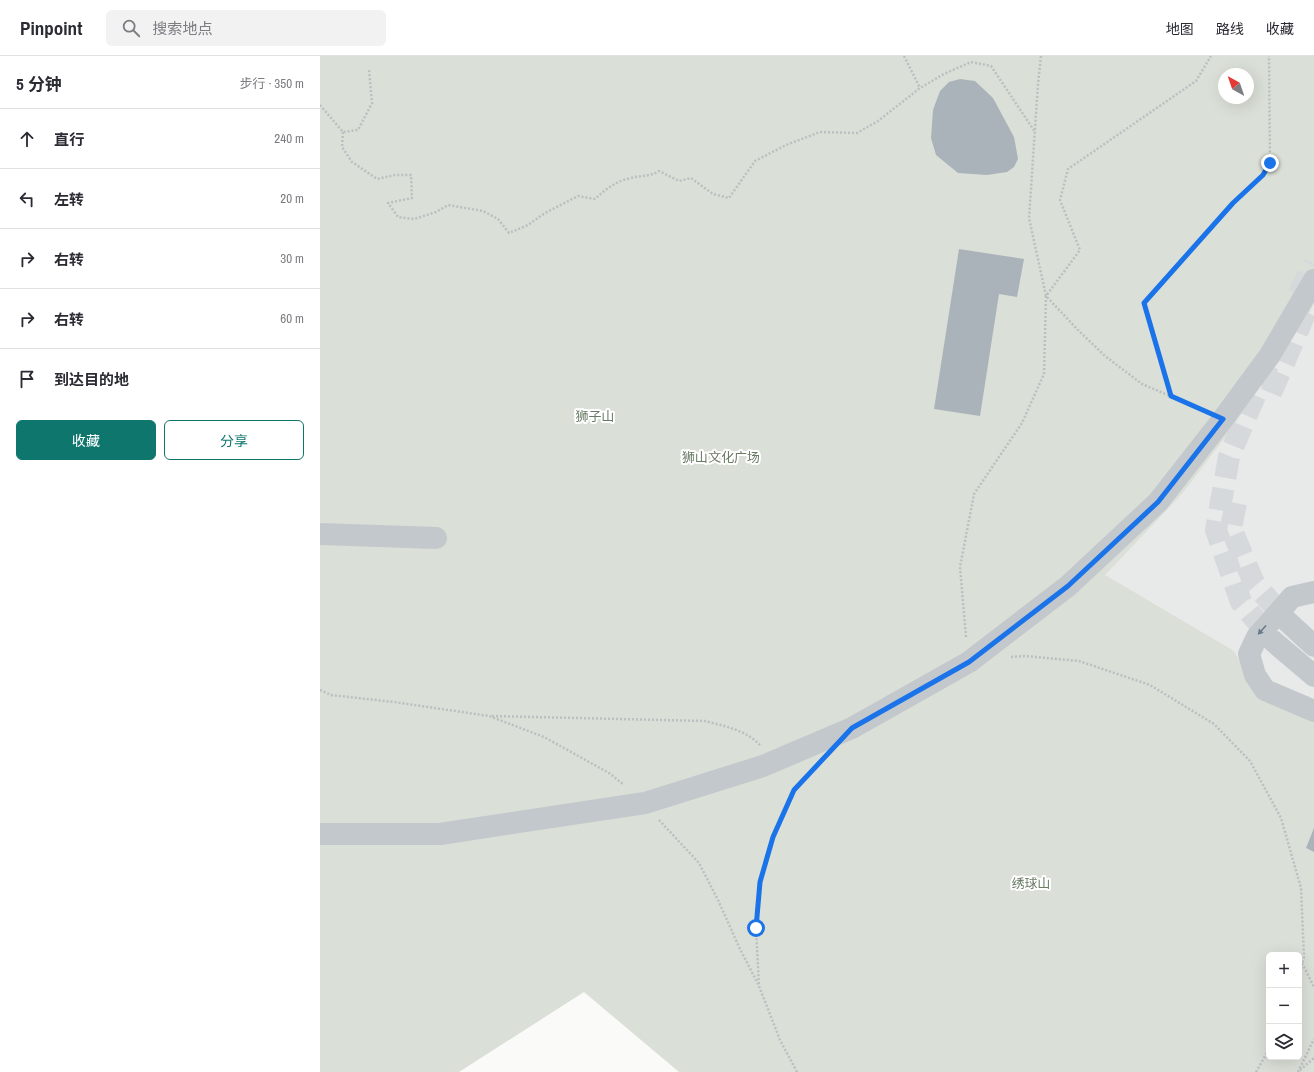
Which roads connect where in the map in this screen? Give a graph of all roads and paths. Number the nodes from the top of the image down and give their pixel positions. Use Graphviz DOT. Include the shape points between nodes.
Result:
graph roads {
  1 [pos="904,56"];
  2 [pos="1042,56"];
  3 [pos="1211,56"];
  4 [pos="1269,56"];
  5 [pos="369,70"];
  6 [pos="920,88"];
  7 [pos="320,105"];
  8 [pos="342,132"];
  9 [pos="1035,132"];
  10 [pos="1314,280"];
  11 [pos="1046,296"];
  12 [pos="1171,396"];
  13 [pos="1223,419"];
  14 [pos="320,534"];
  15 [pos="436,538"];
  16 [pos="1314,592"];
  17 [pos="1288,622"];
  18 [pos="1273,641"];
  19 [pos="1314,646"];
  20 [pos="1004,658"];
  21 [pos="969,662"];
  22 [pos="1314,676"];
  23 [pos="1314,710"];
  24 [pos="489,716"];
  25 [pos="774,761"];
  26 [pos="815,767"];
  27 [pos="320,834"];
  28 [pos="1302,963"];
  29 [pos="1314,987"];
  30 [pos="1314,1039"];
  31 [pos="1266,1054"];
  32 [pos="1314,1058"];
  33 [pos="1299,1071"];
  34 [pos="797,1072"];
  35 [pos="1256,1072"];
  1 -- 6 [label="path"];
  2 -- 9 [label="path"];
  3 -- 11 [label="path" via="1196,81 1068,169 1060,200 1080,250"];
  4 -- 12 [label="path" via="1270,163 1263,175 1233,203 1144,303"];
  5 -- 8 [label="path" via="372,103 358,130"];
  6 -- 8 [label="path" via="878,121 858,133 820,132 786,144 755,161 729,198 713,194 691,178 679,181 659,171 611,185 595,199 578,196 510,233 498,219 483,211 448,205 414,219 398,217 388,203 412,198 411,175 377,179 352,162 342,148"];
  6 -- 9 [label="path" via="971,62 991,66"];
  7 -- 8 [label="path"];
  9 -- 11 [label="path" via="1029,218"];
  10 -- 13 [label="street" via="1270,355"];
  11 -- 12 [label="path" via="1105,356 1142,384"];
  11 -- 21 [label="path" via="1044,374 1022,424 974,494 960,567"];
  12 -- 13 [label="path"];
  13 -- 21 [label="street" via="1158,502 1068,586"];
  14 -- 15 [label="street"];
  16 -- 23 [label="street, one-way" via="1292,597 1256,637 1249,654 1255,675 1266,690"];
  17 -- 19 [label="street"];
  18 -- 22 [label="street"];
  20 -- 28 [label="path" via="1025,656 1079,661 1150,684 1214,724 1250,761 1281,818 1301,888 1304,956"];
  21 -- 25 [label="street" via="852,728"];
  24 -- 25 [label="path" via="705,721 733,728 754,739"];
  25 -- 27 [label="street" via="645,803 440,834"];
  26 -- 34 [label="path" via="794,790 773,837 760,882 756,928 759,986 780,1040"];
  28 -- 29 [label="path"];
  30 -- 33 [label="path"];
  31 -- 35 [label="path"];
  32 -- 33 [label="path"];
}
